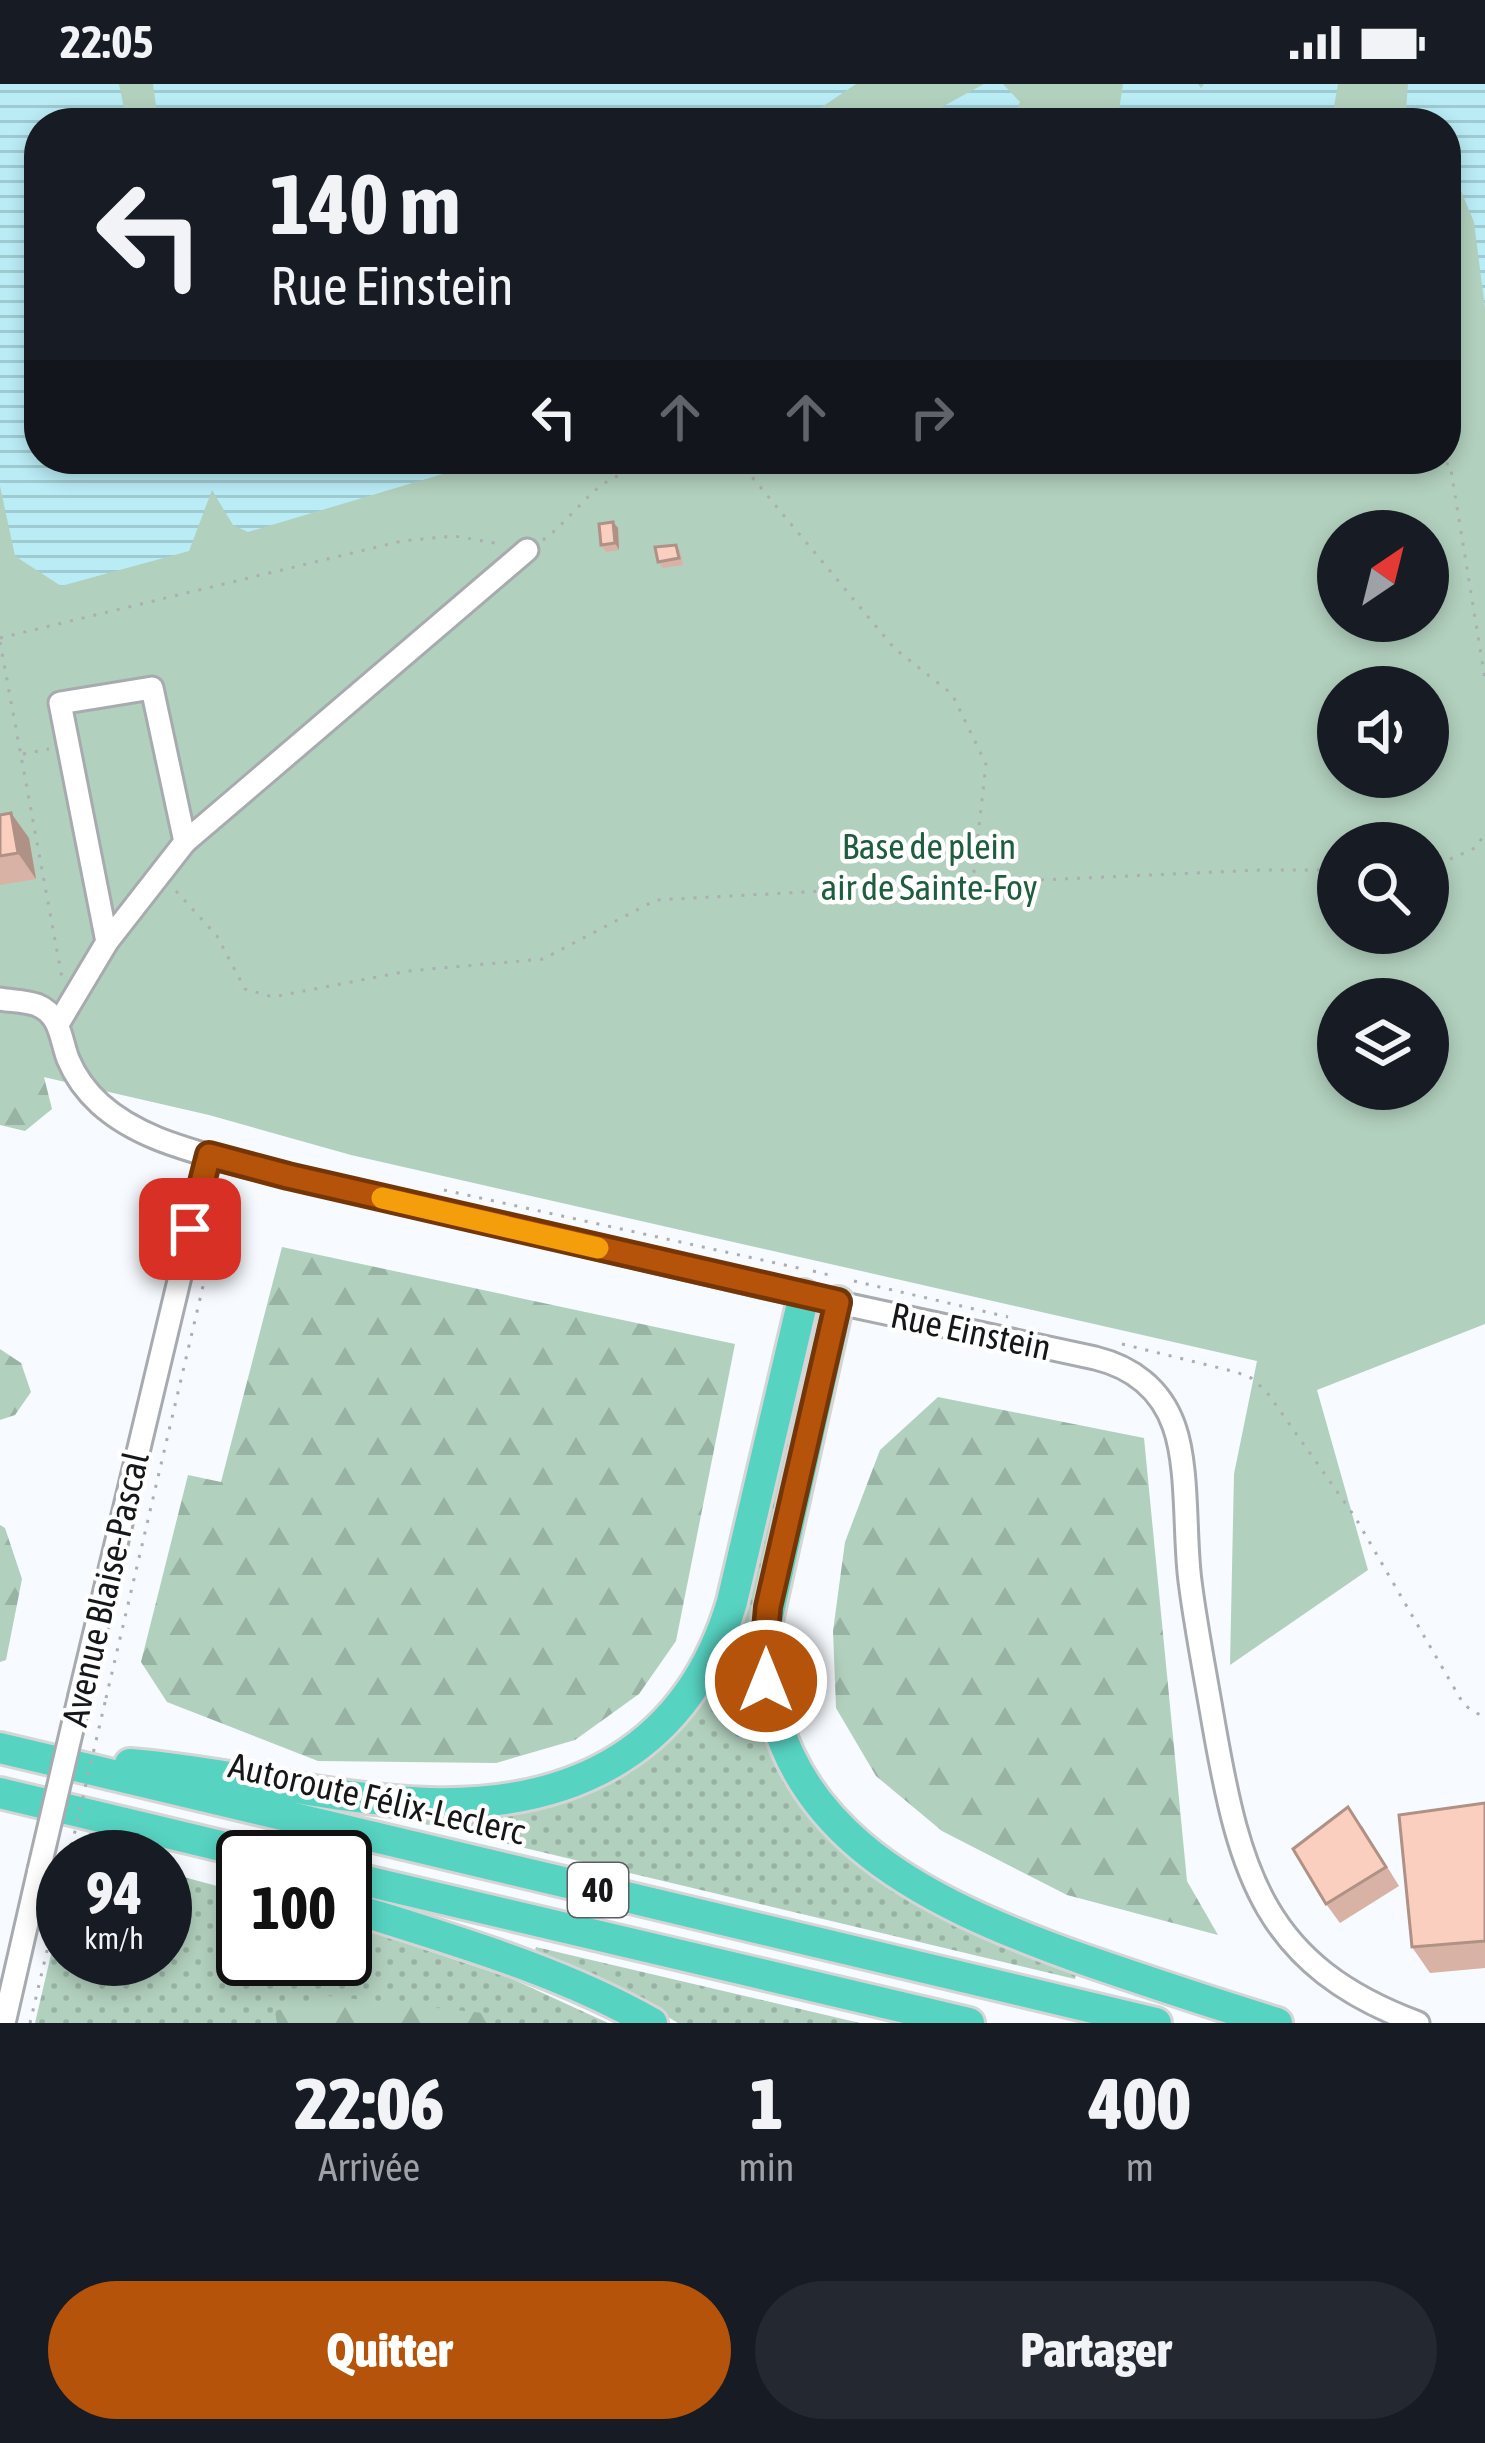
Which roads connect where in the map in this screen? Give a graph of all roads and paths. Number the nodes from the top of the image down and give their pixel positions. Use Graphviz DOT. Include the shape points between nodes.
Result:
graph roads {
  1 [pos="628,474"];
  2 [pos="749,474"];
  3 [pos="1452,474"];
  4 [pos="527,550"];
  5 [pos="0,640"];
  6 [pos="1485,679"];
  7 [pos="68,745"];
  8 [pos="21,754"];
  9 [pos="1485,834"];
  10 [pos="185,842"];
  11 [pos="1449,859"];
  12 [pos="1317,870"];
  13 [pos="159,872"];
  14 [pos="973,883"];
  15 [pos="107,942"];
  16 [pos="0,999"];
  17 [pos="58,1024"];
  18 [pos="209,1155"];
  19 [pos="223,1197"];
  20 [pos="804,1295"];
  21 [pos="838,1302"];
  22 [pos="0,1748"];
  23 [pos="40,1758"];
  24 [pos="0,1792"];
  25 [pos="141,1827"];
  26 [pos="75,1830"];
  27 [pos="216,1845"];
  28 [pos="216,1858"];
  29 [pos="372,1882"];
  30 [pos="372,1915"];
  31 [pos="39,1986"];
  32 [pos="4,2023"];
  33 [pos="30,2023"];
  34 [pos="652,2023"];
  35 [pos="969,2023"];
  36 [pos="1156,2023"];
  37 [pos="1277,2023"];
  38 [pos="1418,2023"];
  1 -- 4 [label="path" via="607,481"];
  2 -- 14 [label="path" via="894,648 952,694 986,764"];
  3 -- 6 [label="path"];
  4 -- 5 [label="path" via="454,536 402,542"];
  4 -- 10 [label="street"];
  5 -- 8 [label="path"];
  7 -- 8 [label="path"];
  7 -- 10 [label="street" via="60,703 152,688"];
  7 -- 15 [label="street"];
  8 -- 17 [label="path" via="64,986"];
  9 -- 11 [label="path"];
  10 -- 13 [label="street"];
  12 -- 14 [label="path"];
  13 -- 14 [label="path" via="217,936 244,989 273,997 408,970 542,959 656,900"];
  13 -- 15 [label="street"];
  15 -- 17 [label="street"];
  16 -- 17 [label="street" via="39,1006"];
  17 -- 18 [label="street, Rue Einstein" via="69,1061 98,1102 148,1135"];
  18 -- 20 [label="street, Rue Einstein"];
  18 -- 32 [label="street, Avenue Blaise-Pascal, bridge"];
  19 -- 26 [label="path, bridge"];
  20 -- 21 [label="street, Rue Einstein"];
  20 -- 23 [label="highway" via="718,1645 678,1711 614,1762 515,1797 430,1803"];
  21 -- 37 [label="highway" via="766,1625 769,1700 803,1781 850,1837 949,1904"];
  21 -- 38 [label="street, Rue Einstein" via="1107,1361 1155,1393 1180,1449 1190,1582 1228,1800 1249,1871 1280,1929 1311,1961 1368,2001"];
  22 -- 23 [label="highway, Autoroute Félix-Leclerc / 40"];
  23 -- 36 [label="highway, Autoroute Félix-Leclerc / 40"];
  24 -- 25 [label="highway"];
  25 -- 27 [label="highway"];
  25 -- 28 [label="highway"];
  29 -- 35 [label="highway, 40"];
  30 -- 34 [label="highway" via="549,1974"];
  31 -- 33 [label="path"];
}
